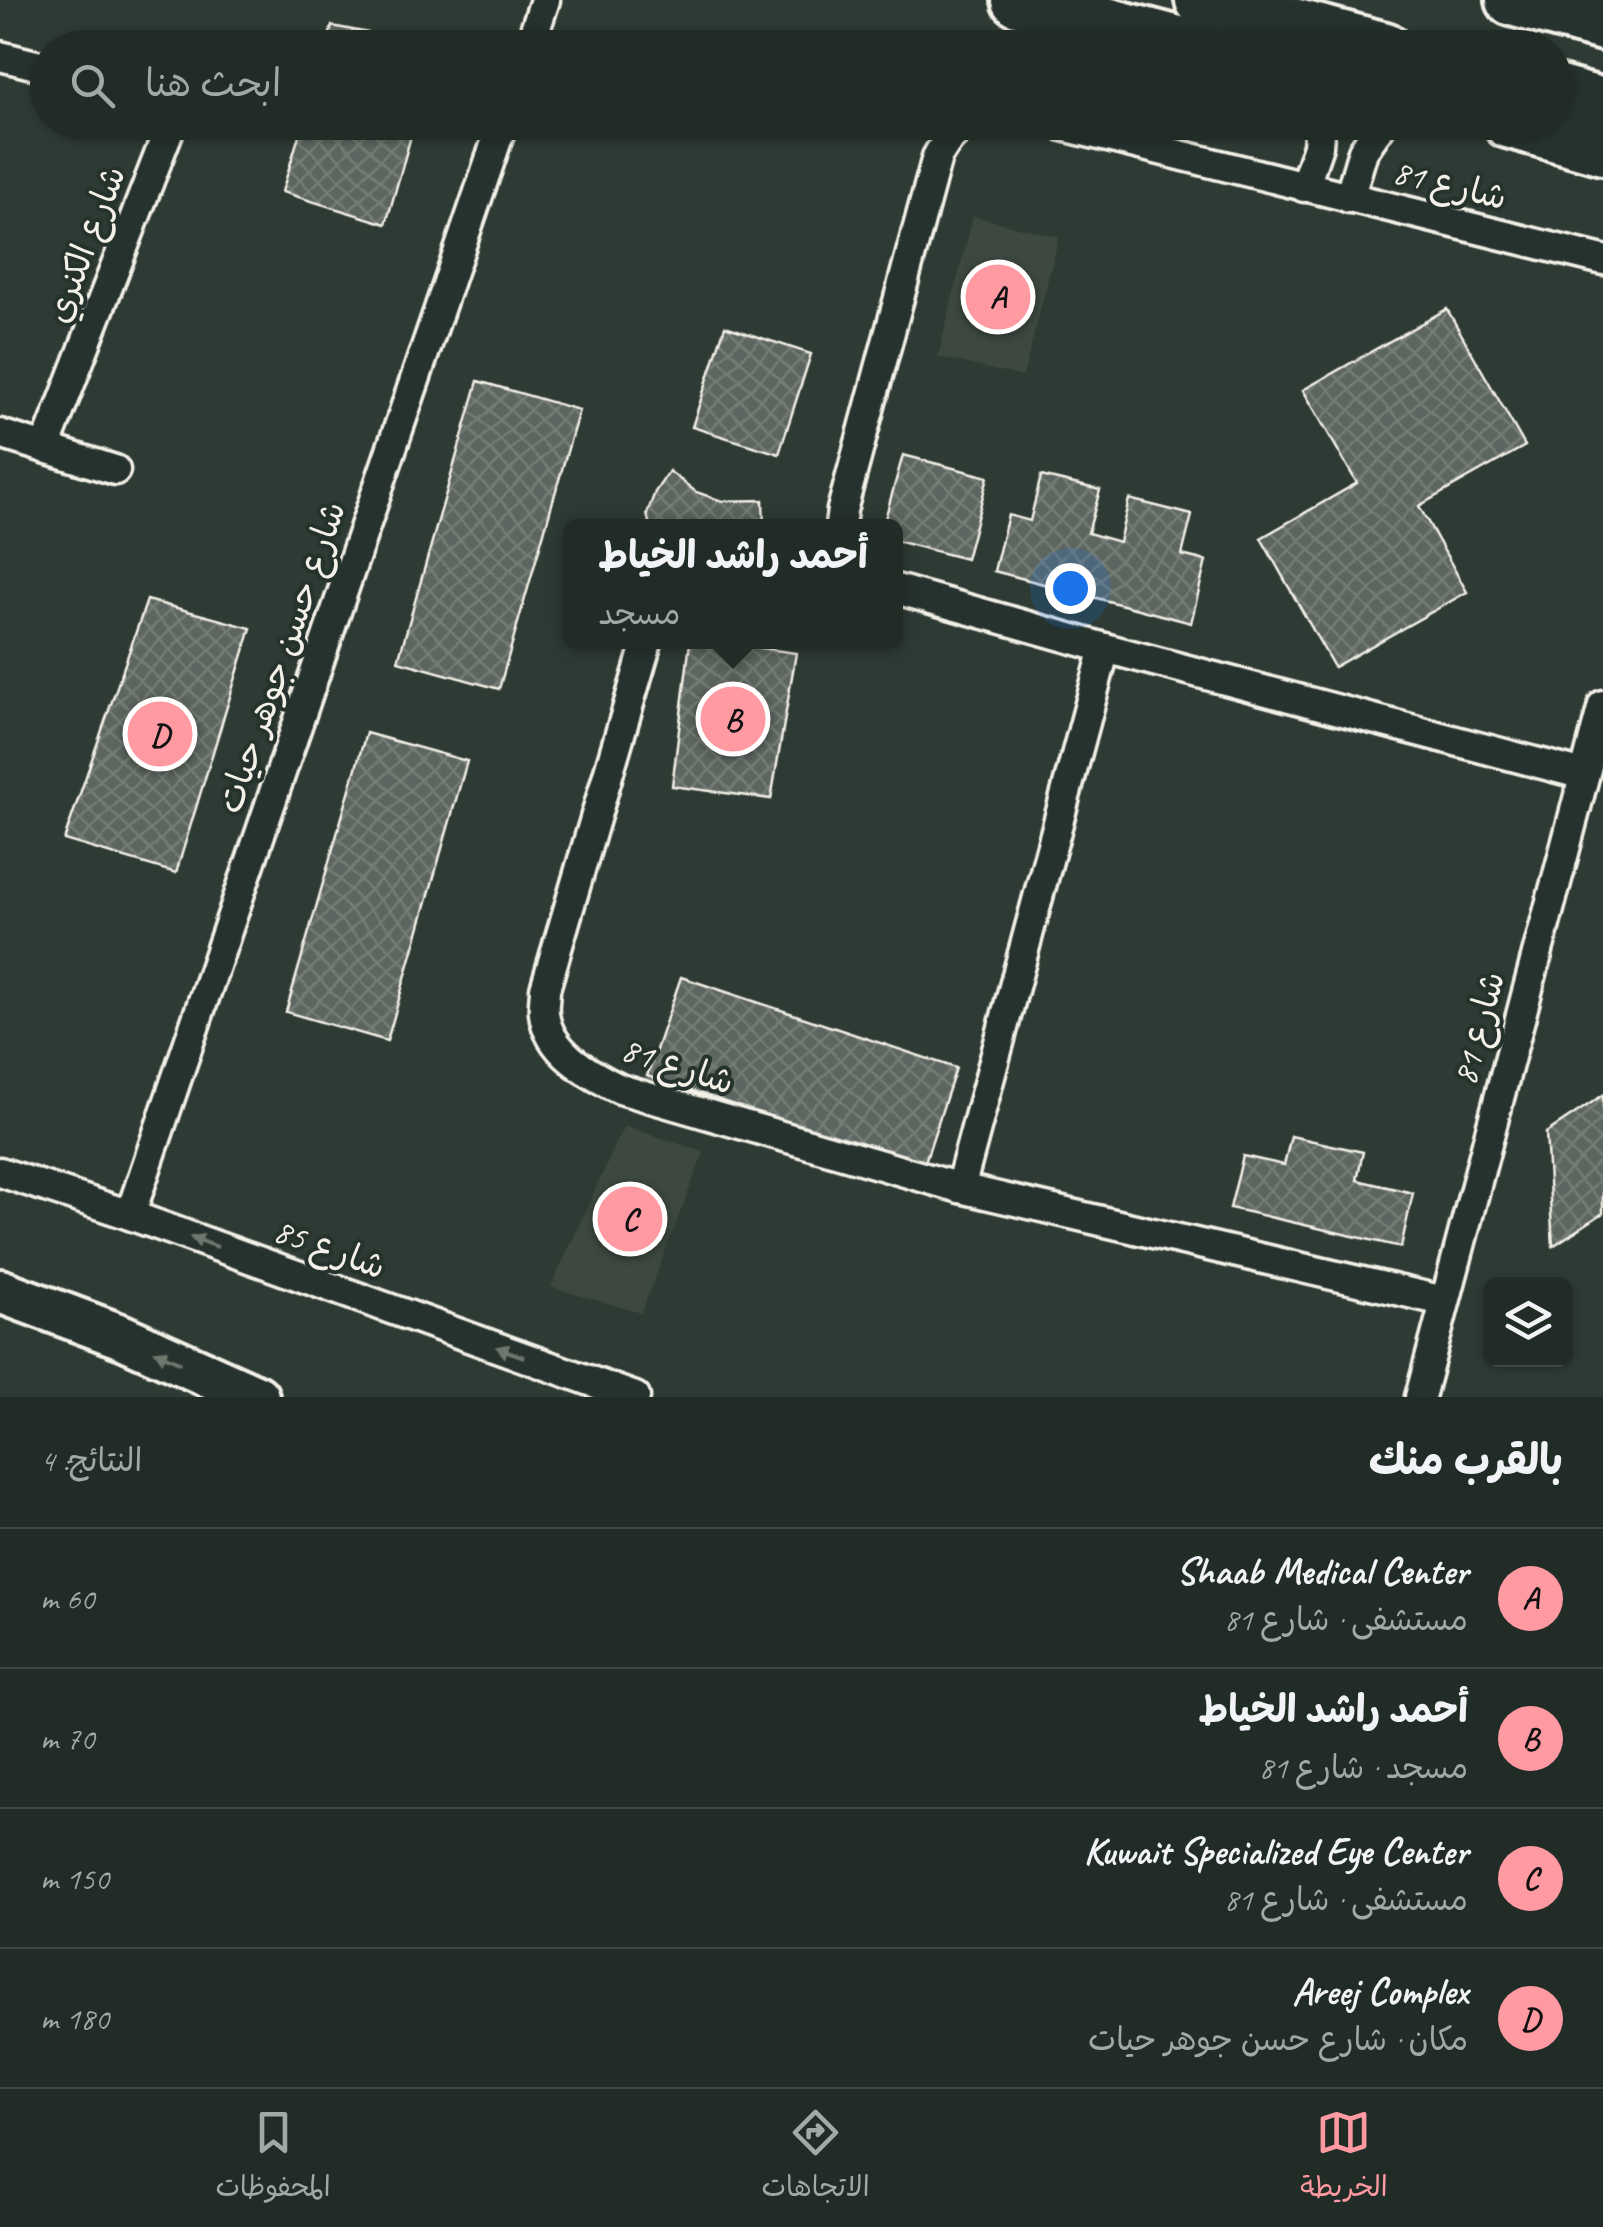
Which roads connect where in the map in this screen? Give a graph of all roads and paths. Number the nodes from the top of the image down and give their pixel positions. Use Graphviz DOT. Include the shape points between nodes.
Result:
graph roads {
  1 [pos="545,0"];
  2 [pos="1018,0"];
  3 [pos="1201,0"];
  4 [pos="1512,0"];
  5 [pos="1603,26"];
  6 [pos="534,30"];
  7 [pos="1132,30"];
  8 [pos="1316,30"];
  9 [pos="0,56"];
  10 [pos="30,64"];
  11 [pos="1573,96"];
  12 [pos="1603,104"];
  13 [pos="165,140"];
  14 [pos="497,140"];
  15 [pos="949,140"];
  16 [pos="1117,140"];
  17 [pos="1318,140"];
  18 [pos="1370,140"];
  19 [pos="1571,140"];
  20 [pos="1603,149"];
  21 [pos="1304,188"];
  22 [pos="1349,198"];
  23 [pos="1603,260"];
  24 [pos="0,434"];
  25 [pos="45,448"];
  26 [pos="115,470"];
  27 [pos="841,519"];
  28 [pos="903,592"];
  29 [pos="1105,648"];
  30 [pos="646,649"];
  31 [pos="1603,704"];
  32 [pos="1584,774"];
  33 [pos="0,1172"];
  34 [pos="960,1188"];
  35 [pos="130,1216"];
  36 [pos="0,1291"];
  37 [pos="1444,1301"];
  38 [pos="257,1397"];
  39 [pos="634,1397"];
  40 [pos="1420,1397"];
  1 -- 6 [label="street"];
  2 -- 7 [label="highway"];
  3 -- 8 [label="highway"];
  4 -- 5 [label="highway"];
  9 -- 10 [label="street"];
  11 -- 12 [label="highway"];
  13 -- 25 [label="street, شارع الكنري"];
  14 -- 35 [label="street, شارع حسن جوهر حيات"];
  15 -- 27 [label="street" via="937,157"];
  16 -- 21 [label="street, شارع 81"];
  17 -- 21 [label="street"];
  18 -- 22 [label="street"];
  19 -- 20 [label="highway"];
  21 -- 22 [label="street, شارع 81"];
  22 -- 23 [label="street, شارع 81"];
  24 -- 25 [label="street"];
  25 -- 26 [label="street"];
  28 -- 29 [label="street"];
  29 -- 32 [label="street"];
  29 -- 34 [label="street"];
  30 -- 34 [label="street, شارع 81" via="545,989 551,1036 577,1065 620,1089"];
  31 -- 32 [label="street, شارع 81"];
  32 -- 37 [label="street, شارع 81"];
  33 -- 35 [label="street, شارع 85"];
  34 -- 37 [label="street, شارع 81"];
  39 -- 35 [label="street, شارع 85, one-way"];
  38 -- 36 [label="main road, one-way" via="123,1336"];
  37 -- 40 [label="street, شارع 81"];
}
